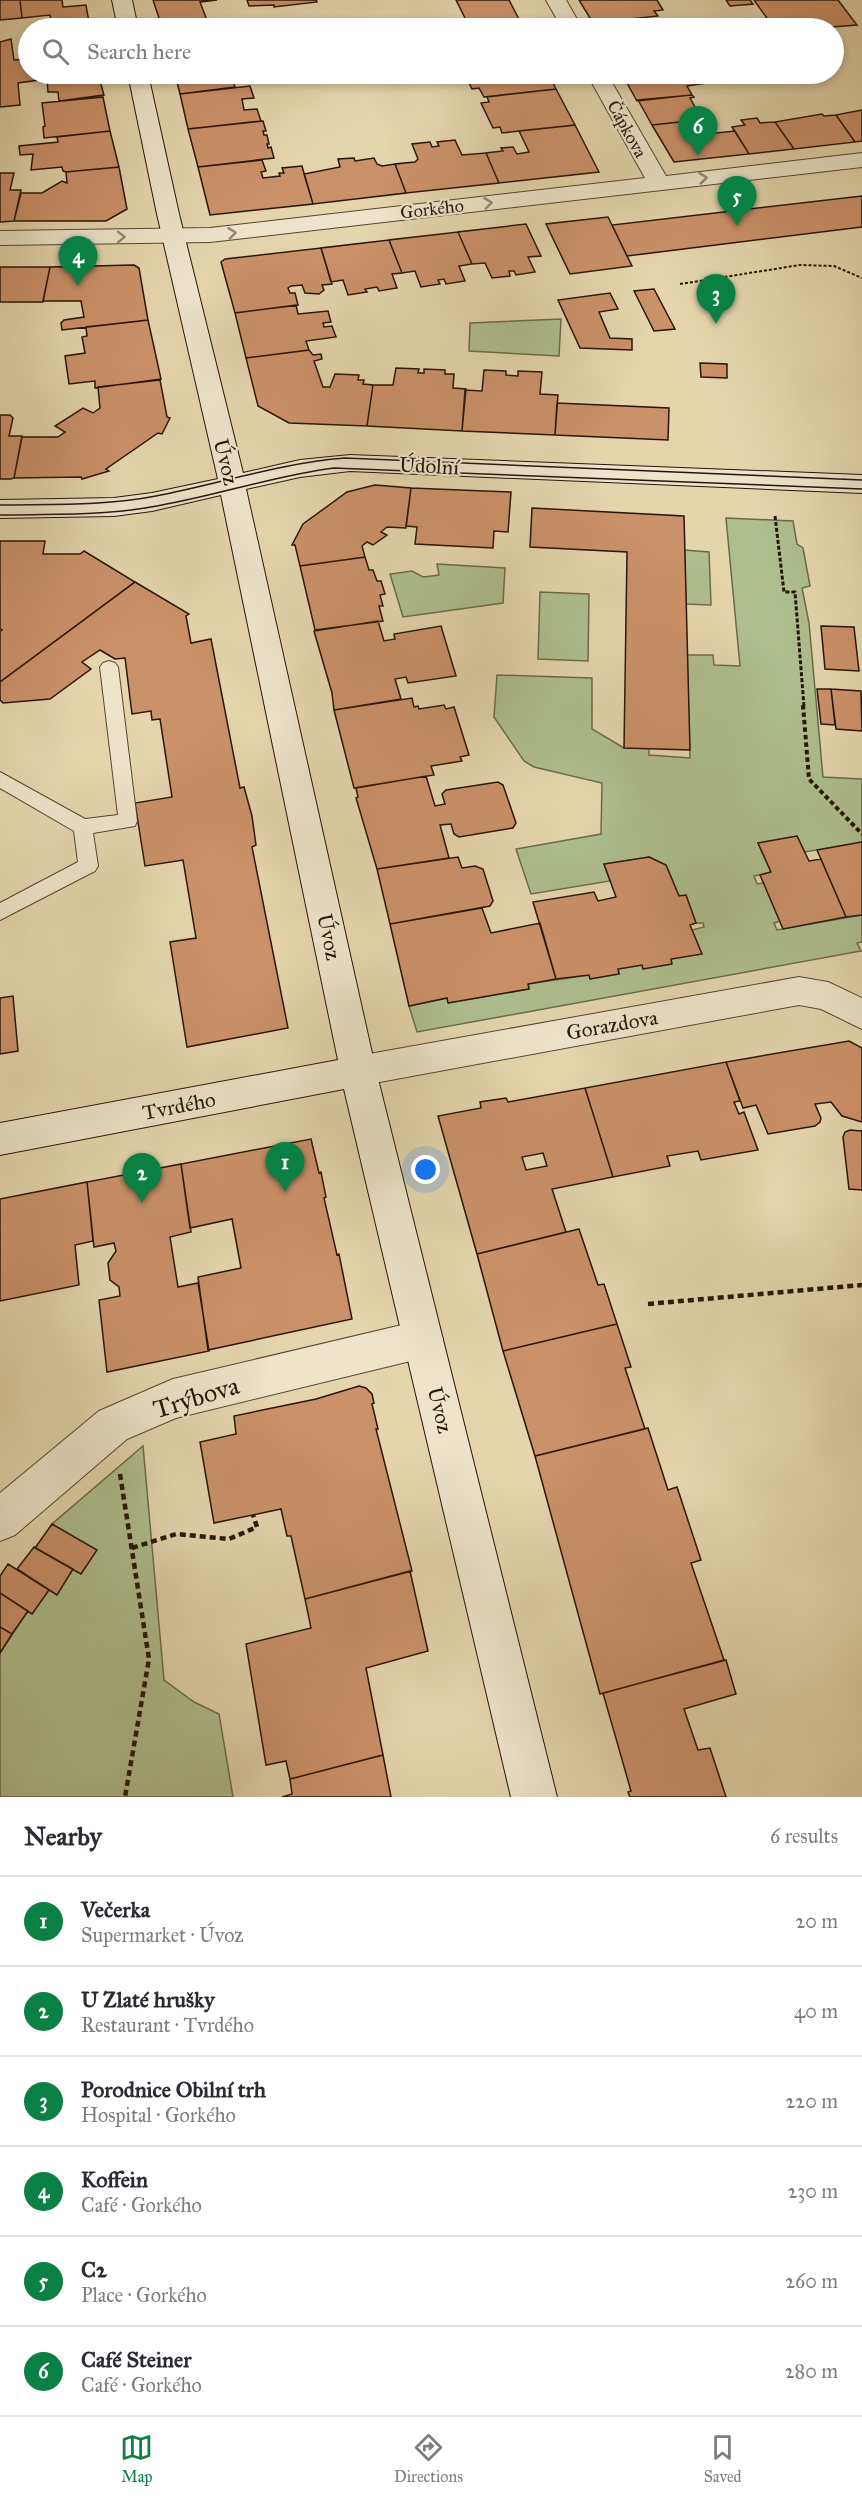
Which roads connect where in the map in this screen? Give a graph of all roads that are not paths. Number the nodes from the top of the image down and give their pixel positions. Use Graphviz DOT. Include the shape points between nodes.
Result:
graph roads {
  1 [pos="122,0"];
  2 [pos="556,0"];
  3 [pos="126,18"];
  4 [pos="566,18"];
  5 [pos="140,84"];
  6 [pos="603,84"];
  7 [pos="862,160"];
  8 [pos="659,183"];
  9 [pos="174,236"];
  10 [pos="0,238"];
  11 [pos="231,484"];
  12 [pos="862,484"];
  13 [pos="0,509"];
  14 [pos="109,667"];
  15 [pos="0,779"];
  16 [pos="83,827"];
  17 [pos="0,912"];
  18 [pos="862,1015"];
  19 [pos="358,1071"];
  20 [pos="0,1139"];
  21 [pos="423,1340"];
  22 [pos="0,1520"];
  23 [pos="534,1797"];
  1 -- 3 [label="street"];
  2 -- 4 [label="street"];
  5 -- 9 [label="street, Úvoz"];
  6 -- 8 [label="street, Čápkova"];
  8 -- 7 [label="street, Gorkého, one-way"];
  9 -- 8 [label="street, Gorkého, one-way"];
  10 -- 9 [label="street, Gorkého, one-way"];
  9 -- 11 [label="street, Úvoz"];
  11 -- 12 [label="street, Údolní" via="300,468 350,463"];
  11 -- 13 [label="street, Údolní" via="131,505"];
  11 -- 19 [label="street, Úvoz"];
  14 -- 16 [label="lane" via="128,821"];
  15 -- 16 [label="lane"];
  16 -- 17 [label="lane" via="88,866"];
  18 -- 19 [label="street, Gorazdova" via="828,996 799,991"];
  19 -- 20 [label="street, Tvrdého"];
  19 -- 21 [label="street, Úvoz"];
  21 -- 22 [label="street, Trýbova" via="173,1399 113,1425"];
  21 -- 23 [label="street, Úvoz"];
}
